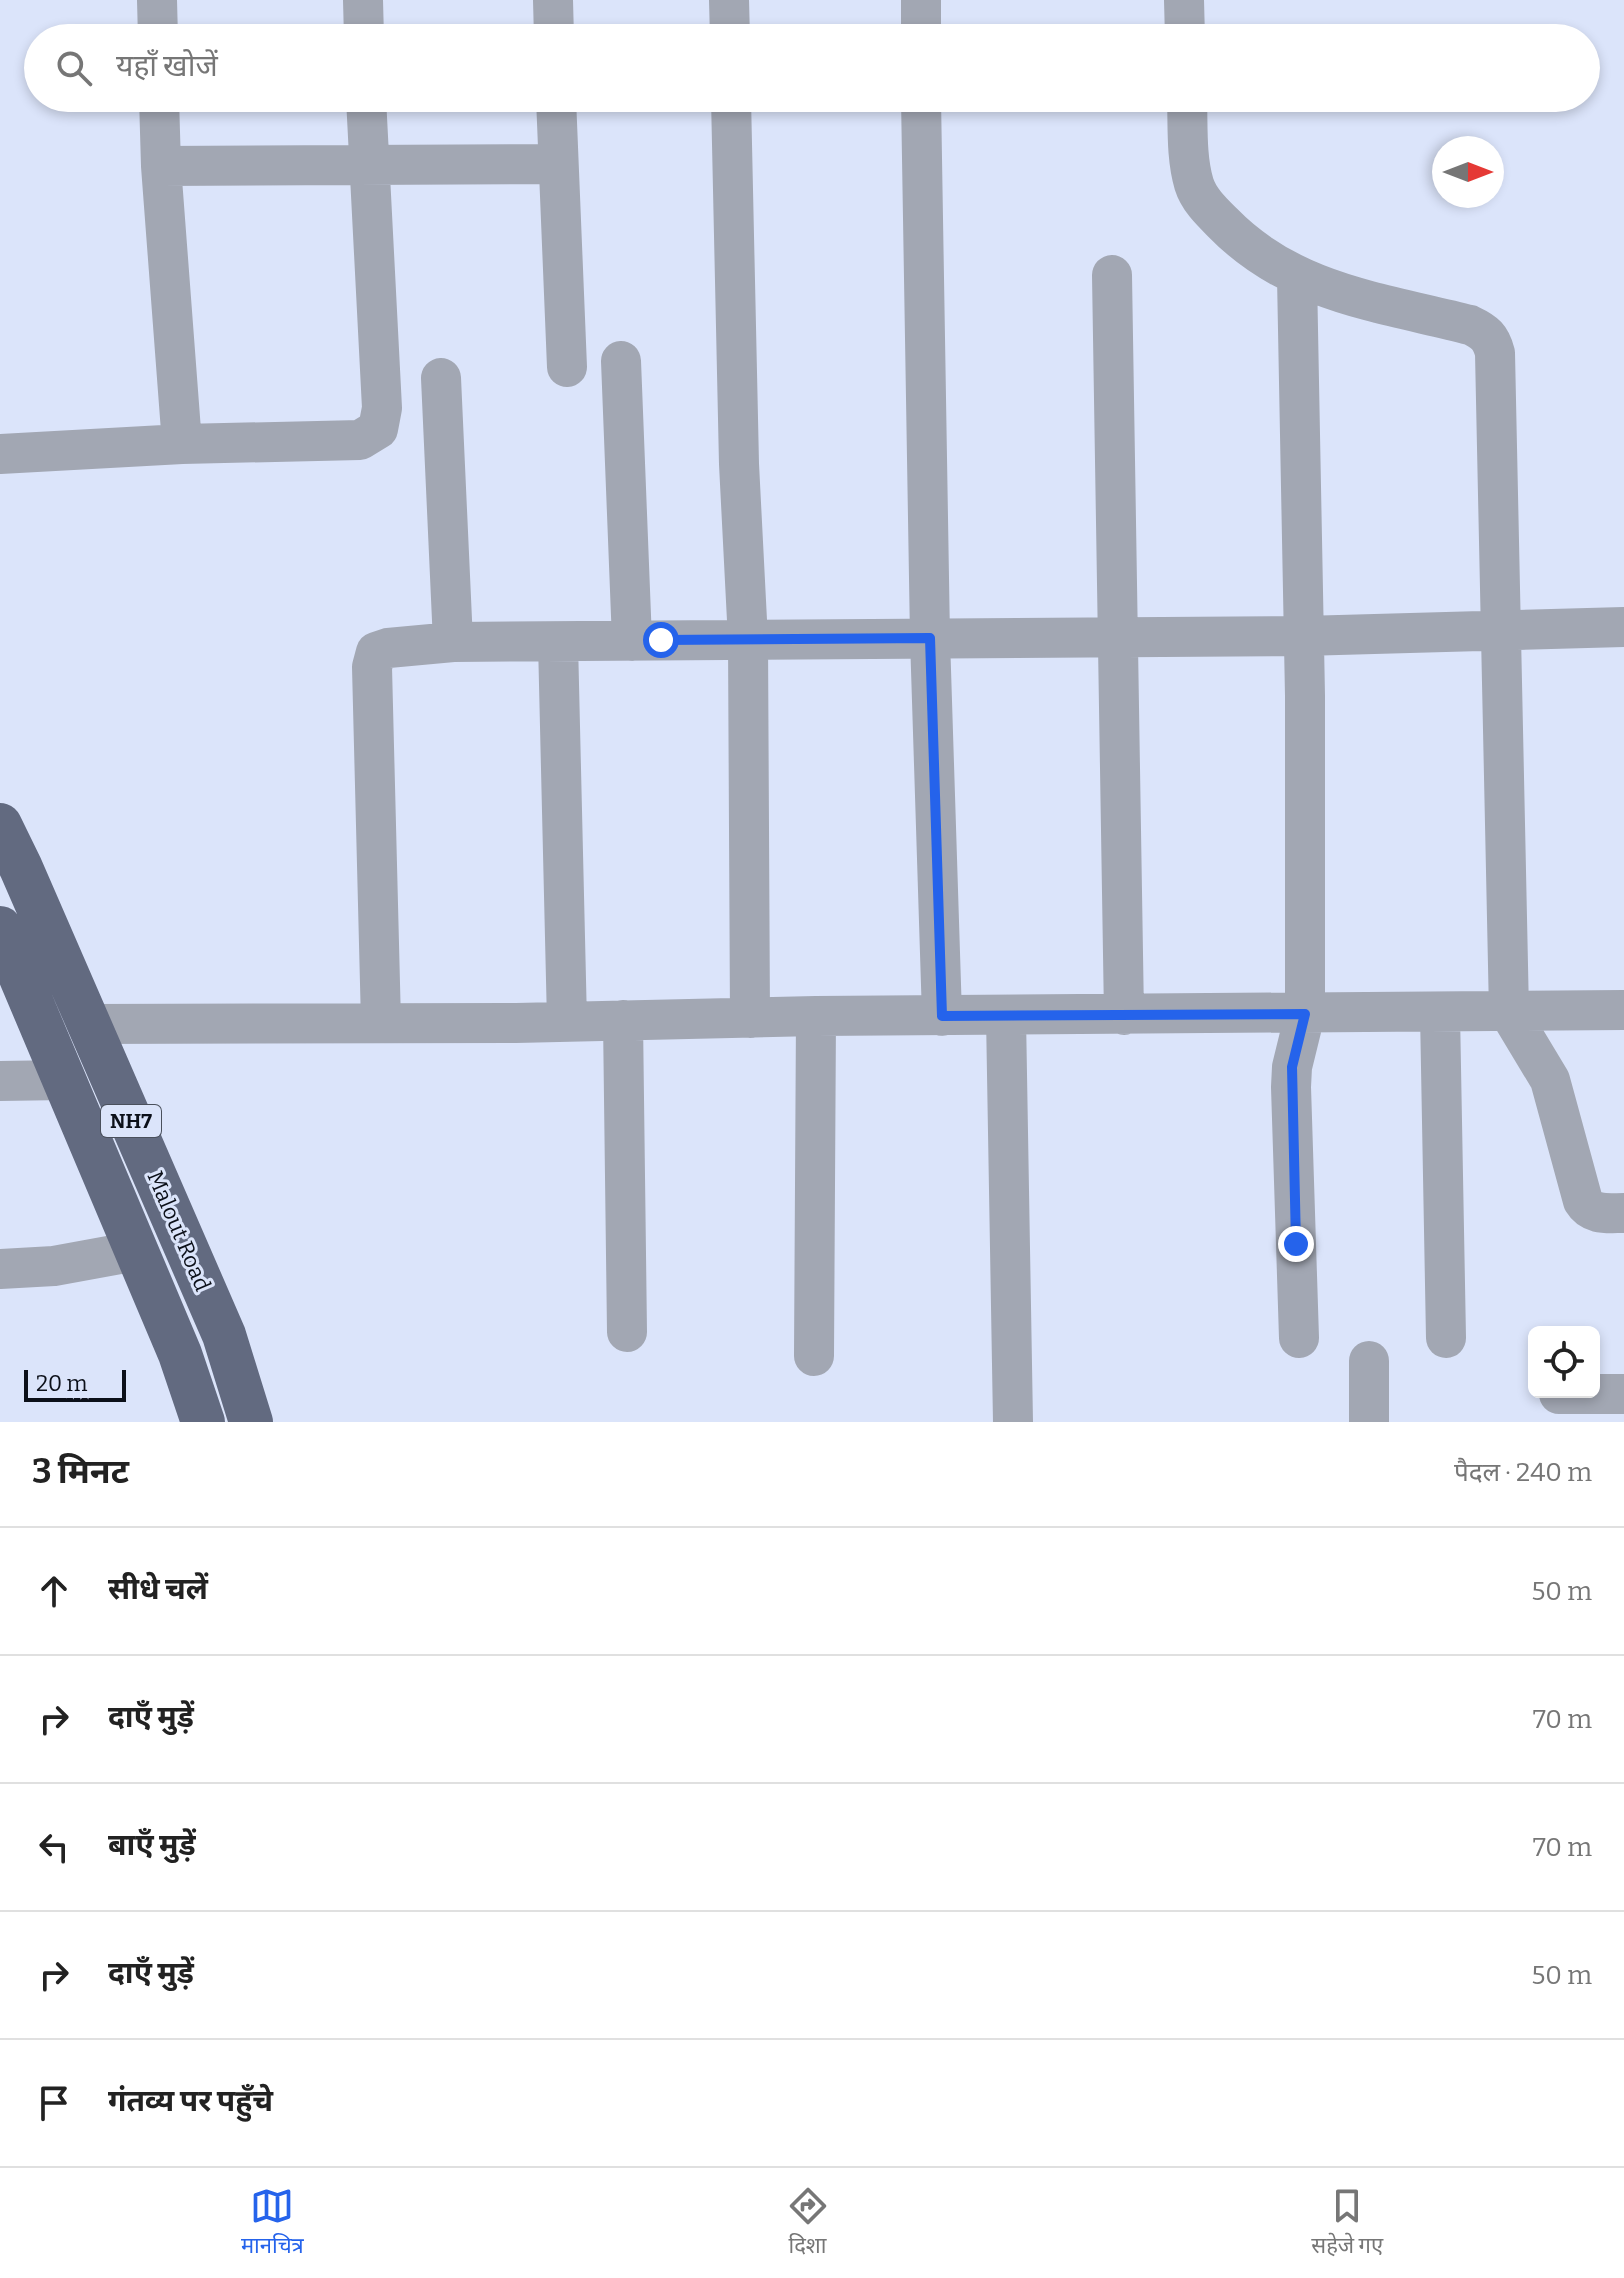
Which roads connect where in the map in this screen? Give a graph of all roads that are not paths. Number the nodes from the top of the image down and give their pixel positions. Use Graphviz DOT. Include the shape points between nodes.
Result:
graph roads {
  1 [pos="157,0"];
  2 [pos="363,0"];
  3 [pos="553,0"];
  4 [pos="729,0"];
  5 [pos="921,0"];
  6 [pos="1184,0"];
  7 [pos="158,24"];
  8 [pos="364,24"];
  9 [pos="554,24"];
  10 [pos="730,24"];
  11 [pos="921,24"];
  12 [pos="1185,24"];
  13 [pos="159,112"];
  14 [pos="366,112"];
  15 [pos="556,112"];
  16 [pos="731,112"];
  17 [pos="921,112"];
  18 [pos="1187,112"];
  19 [pos="557,164"];
  20 [pos="161,166"];
  21 [pos="367,166"];
  22 [pos="1112,275"];
  23 [pos="1297,277"];
  24 [pos="621,361"];
  25 [pos="567,367"];
  26 [pos="441,378"];
  27 [pos="182,444"];
  28 [pos="0,454"];
  29 [pos="1624,627"];
  30 [pos="1500,630"];
  31 [pos="1303,636"];
  32 [pos="930,638"];
  33 [pos="1116,638"];
  34 [pos="748,640"];
  35 [pos="632,641"];
  36 [pos="453,642"];
  37 [pos="558,642"];
  38 [pos="0,825"];
  39 [pos="0,928"];
  40 [pos="1624,1010"];
  41 [pos="1509,1012"];
  42 [pos="1440,1013"];
  43 [pos="1305,1014"];
  44 [pos="1124,1015"];
  45 [pos="816,1016"];
  46 [pos="942,1016"];
  47 [pos="1006,1016"];
  48 [pos="750,1018"];
  49 [pos="623,1020"];
  50 [pos="567,1022"];
  51 [pos="381,1023"];
  52 [pos="89,1024"];
  53 [pos="65,1080"];
  54 [pos="0,1081"];
  55 [pos="1624,1213"];
  56 [pos="136,1251"];
  57 [pos="0,1269"];
  58 [pos="627,1332"];
  59 [pos="224,1335"];
  60 [pos="1299,1338"];
  61 [pos="1446,1338"];
  62 [pos="180,1354"];
  63 [pos="814,1356"];
  64 [pos="1369,1361"];
  65 [pos="1600,1394"];
  66 [pos="1624,1394"];
  67 [pos="203,1422"];
  68 [pos="251,1422"];
  69 [pos="1013,1422"];
  70 [pos="1369,1422"];
  1 -- 7 [label="street"];
  2 -- 8 [label="street"];
  3 -- 9 [label="street"];
  4 -- 10 [label="street"];
  5 -- 11 [label="street"];
  6 -- 12 [label="street"];
  13 -- 20 [label="street"];
  14 -- 21 [label="street"];
  15 -- 19 [label="street"];
  16 -- 34 [label="street"];
  17 -- 32 [label="street"];
  18 -- 23 [label="street" via="1189,160 1208,208 1244,245"];
  19 -- 21 [label="street"];
  19 -- 25 [label="street"];
  20 -- 21 [label="street"];
  20 -- 27 [label="street"];
  21 -- 27 [label="street" via="382,408 378,429 360,440"];
  22 -- 33 [label="street"];
  23 -- 30 [label="street" via="1487,333 1495,353"];
  23 -- 31 [label="street"];
  24 -- 35 [label="street"];
  26 -- 36 [label="street"];
  27 -- 28 [label="street"];
  29 -- 30 [label="street"];
  30 -- 31 [label="street"];
  30 -- 41 [label="street"];
  31 -- 33 [label="street"];
  31 -- 43 [label="street"];
  32 -- 33 [label="street"];
  32 -- 34 [label="street"];
  32 -- 46 [label="street"];
  33 -- 44 [label="street"];
  34 -- 35 [label="street"];
  34 -- 48 [label="street"];
  35 -- 37 [label="street"];
  36 -- 37 [label="street"];
  36 -- 51 [label="street" via="388,648 376,652 372,667"];
  37 -- 50 [label="street"];
  38 -- 52 [label="highway, Malout Road / NH7"];
  39 -- 53 [label="highway, NH7"];
  40 -- 41 [label="street"];
  41 -- 42 [label="street"];
  41 -- 55 [label="street" via="1550,1080 1583,1201 1597,1213"];
  42 -- 43 [label="street"];
  42 -- 61 [label="street"];
  43 -- 44 [label="street"];
  43 -- 60 [label="street" via="1291,1087"];
  44 -- 47 [label="street"];
  45 -- 46 [label="street"];
  45 -- 48 [label="street"];
  45 -- 63 [label="street"];
  46 -- 47 [label="street"];
  47 -- 69 [label="street"];
  48 -- 49 [label="street"];
  49 -- 50 [label="street"];
  49 -- 58 [label="street"];
  50 -- 51 [label="street"];
  51 -- 52 [label="street"];
  52 -- 59 [label="highway, Malout Road / NH7"];
  53 -- 54 [label="street"];
  53 -- 56 [label="highway, NH7"];
  56 -- 57 [label="street" via="54,1266"];
  56 -- 62 [label="highway, NH7"];
  59 -- 62 [label="highway"];
  59 -- 68 [label="highway, Malout Road / NH7"];
  62 -- 67 [label="highway, NH7"];
  64 -- 70 [label="street"];
  65 -- 66 [label="street"];
}
